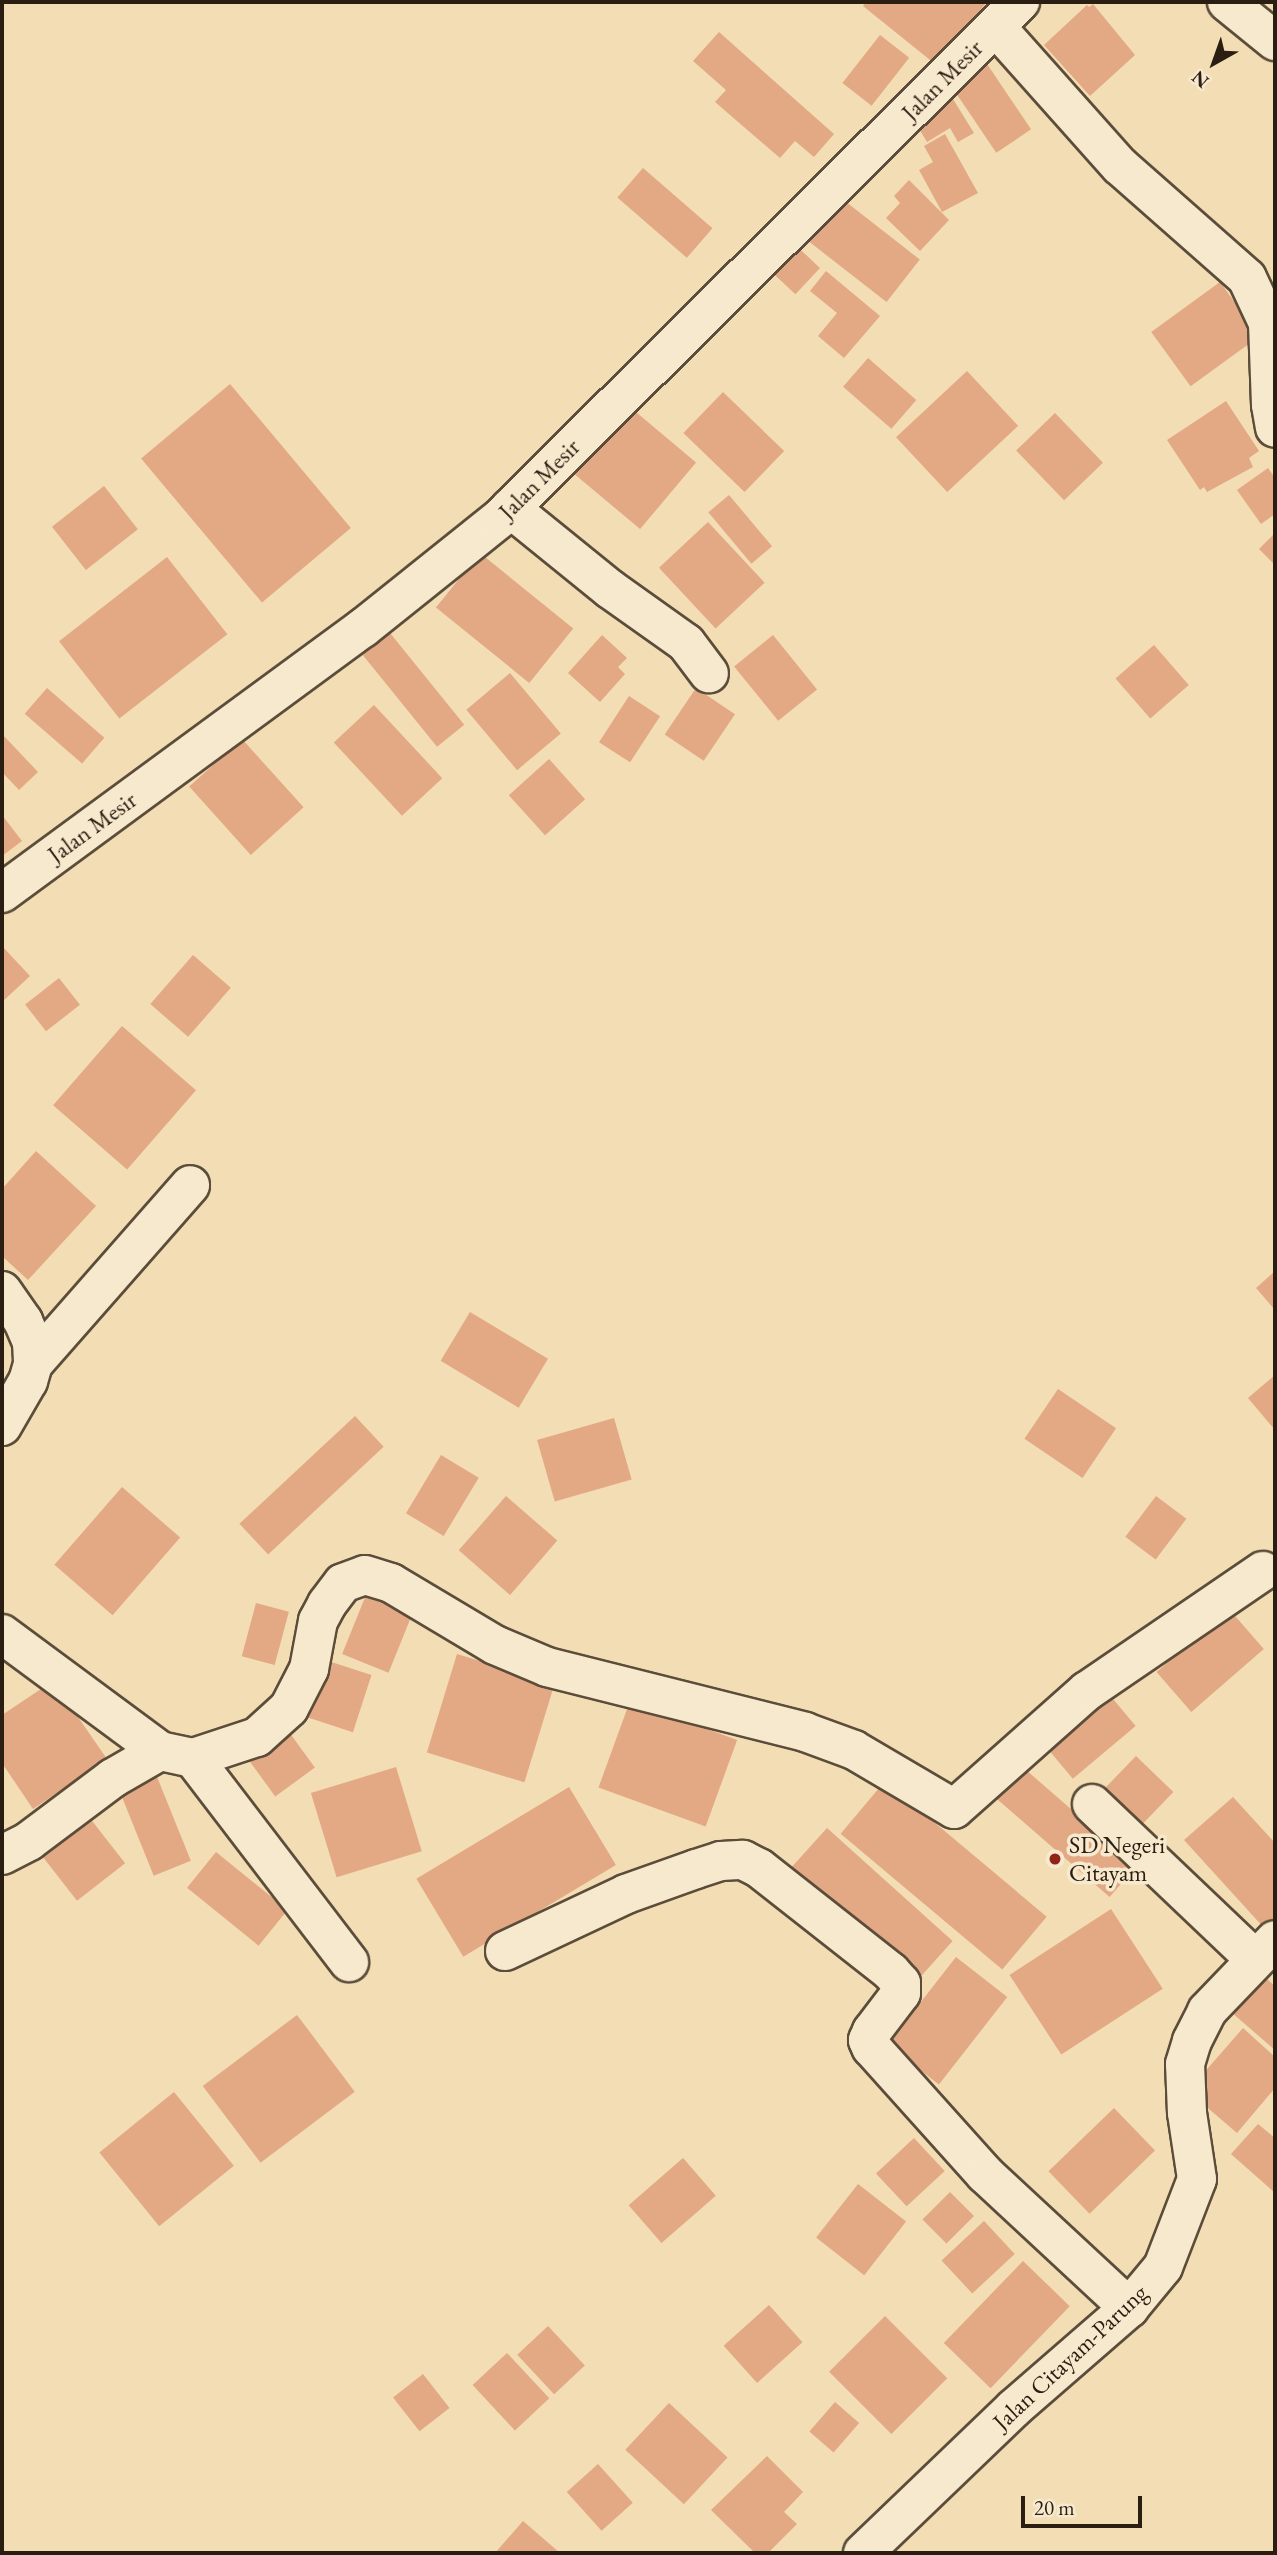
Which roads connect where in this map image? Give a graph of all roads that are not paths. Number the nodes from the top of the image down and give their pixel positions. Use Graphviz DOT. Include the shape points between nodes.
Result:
graph roads {
  1 [pos="1227,2"];
  2 [pos="1010,10"];
  3 [pos="1275,41"];
  4 [pos="1275,428"];
  5 [pos="510,508"];
  6 [pos="709,673"];
  7 [pos="2,893"];
  8 [pos="190,1185"];
  9 [pos="2,1291"];
  10 [pos="33,1364"];
  11 [pos="2,1426"];
  12 [pos="1263,1571"];
  13 [pos="2,1634"];
  14 [pos="177,1754"];
  15 [pos="1092,1804"];
  16 [pos="2,1855"];
  17 [pos="1265,1949"];
  18 [pos="505,1951"];
  19 [pos="349,1962"];
  20 [pos="1129,2308"];
  21 [pos="863,2553"];
  1 -- 3 [label="street"];
  2 -- 4 [label="street" via="1120,166 1247,278 1268,323"];
  2 -- 5 [label="street, Jalan Mesir"];
  5 -- 6 [label="street" via="686,643"];
  5 -- 7 [label="street, Jalan Mesir" via="363,628"];
  8 -- 10 [label="street"];
  9 -- 10 [label="street" via="32,1342"];
  10 -- 11 [label="street"];
  12 -- 14 [label="street" via="1087,1691 954,1809 854,1750 805,1732 547,1667 495,1645 391,1583 366,1575 343,1583 327,1604 318,1621 309,1669 289,1709 257,1737"];
  13 -- 14 [label="street"];
  14 -- 16 [label="street" via="113,1778 29,1841"];
  14 -- 19 [label="street"];
  15 -- 17 [label="street"];
  17 -- 20 [label="street, Jalan Citayam-Parung" via="1208,2011 1192,2042 1185,2064 1196,2179 1163,2267"];
  18 -- 20 [label="street" via="626,1894 696,1869 743,1860 759,1868 901,1983 901,1993 872,2031 868,2040 872,2047 985,2174"];
  20 -- 21 [label="street, Jalan Citayam-Parung" via="1013,2409"];
}
